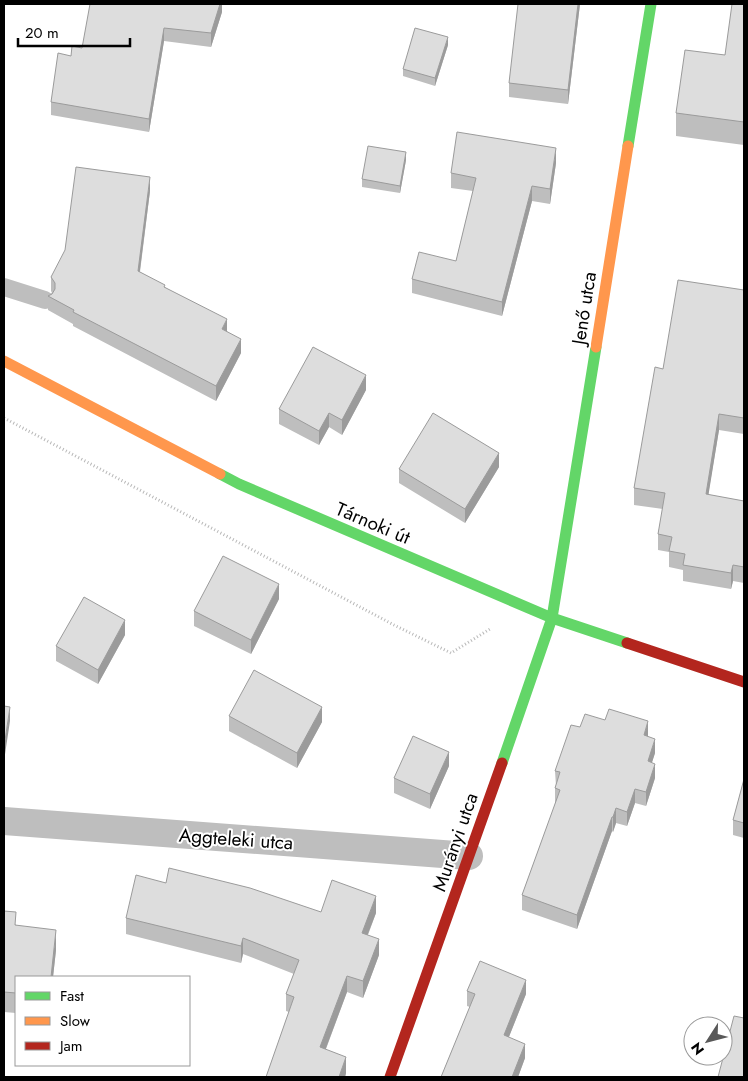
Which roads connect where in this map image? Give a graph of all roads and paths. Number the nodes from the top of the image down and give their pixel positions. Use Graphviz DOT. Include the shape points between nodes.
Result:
graph roads {
  1 [pos="651,4"];
  2 [pos="4,287"];
  3 [pos="45,300"];
  4 [pos="4,361"];
  5 [pos="4,418"];
  6 [pos="552,618"];
  7 [pos="541,650"];
  8 [pos="744,682"];
  9 [pos="4,821"];
  10 [pos="469,856"];
  11 [pos="390,1077"];
  1 -- 6 [label="street, Jenő utca"];
  2 -- 3 [label="lane"];
  4 -- 6 [label="street, Tárnoki út" via="239,484"];
  5 -- 7 [label="path" via="451,653 490,629"];
  6 -- 7 [label="street, Murányi utca"];
  6 -- 8 [label="street, Tárnoki út"];
  7 -- 10 [label="street, Murányi utca"];
  9 -- 10 [label="street, Aggteleki utca"];
  10 -- 11 [label="street, Murányi utca"];
}
